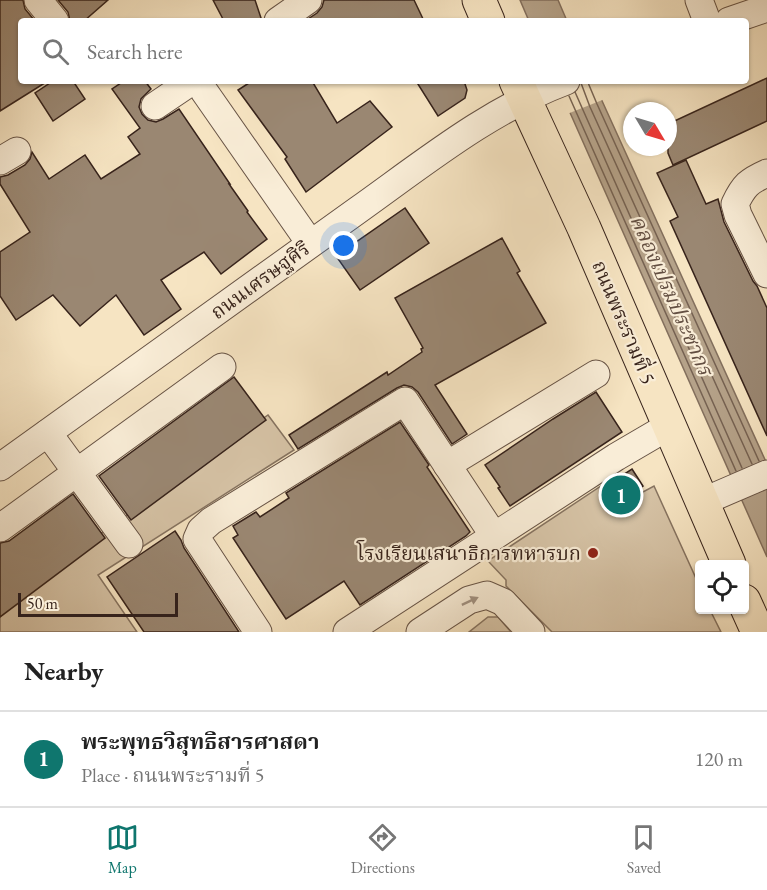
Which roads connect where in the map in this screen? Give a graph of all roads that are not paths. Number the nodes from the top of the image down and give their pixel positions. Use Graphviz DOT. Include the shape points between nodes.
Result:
graph roads {
  1 [pos="38,0"];
  2 [pos="308,0"];
  3 [pos="478,0"];
  4 [pos="699,0"];
  5 [pos="767,8"];
  6 [pos="53,18"];
  7 [pos="282,18"];
  8 [pos="487,18"];
  9 [pos="706,18"];
  10 [pos="738,18"];
  11 [pos="198,86"];
  12 [pos="539,87"];
  13 [pos="155,106"];
  14 [pos="767,173"];
  15 [pos="310,243"];
  16 [pos="767,274"];
  17 [pos="222,367"];
  18 [pos="596,374"];
  19 [pos="669,426"];
  20 [pos="48,433"];
  21 [pos="447,465"];
  22 [pos="0,467"];
  23 [pos="77,472"];
  24 [pos="767,474"];
  25 [pos="712,498"];
  26 [pos="0,528"];
  27 [pos="494,536"];
  28 [pos="129,544"];
  29 [pos="728,560"];
  30 [pos="749,612"];
  31 [pos="258,632"];
  32 [pos="347,632"];
  33 [pos="420,632"];
  34 [pos="531,632"];
  35 [pos="758,632"];
  1 -- 6 [label="street"];
  2 -- 7 [label="street"];
  3 -- 8 [label="main road"];
  4 -- 9 [label="street"];
  5 -- 10 [label="street"];
  11 -- 13 [label="street"];
  11 -- 15 [label="street"];
  12 -- 15 [label="street, ถนนเศรษฐศิริ"];
  12 -- 19 [label="main road, ถนนพระรามที่ 5" via="584,228"];
  14 -- 16 [label="street" via="742,188 735,204"];
  15 -- 20 [label="street, ถนนเศรษฐศิริ"];
  17 -- 23 [label="street"];
  18 -- 21 [label="street"];
  19 -- 25 [label="main road, ถนนพระรามที่ 5"];
  19 -- 27 [label="street"];
  20 -- 22 [label="street, ถนนเศรษฐศิริ"];
  20 -- 23 [label="street"];
  21 -- 27 [label="street"];
  21 -- 31 [label="street" via="405,401 201,530 196,539"];
  23 -- 26 [label="street"];
  23 -- 28 [label="street"];
  24 -- 25 [label="street"];
  25 -- 29 [label="main road, ถนนพระรามที่ 5"];
  27 -- 32 [label="street"];
  30 -- 35 [label="main road"];
  33 -- 34 [label="street, one-way" via="469,600 487,595 503,602"];
}
